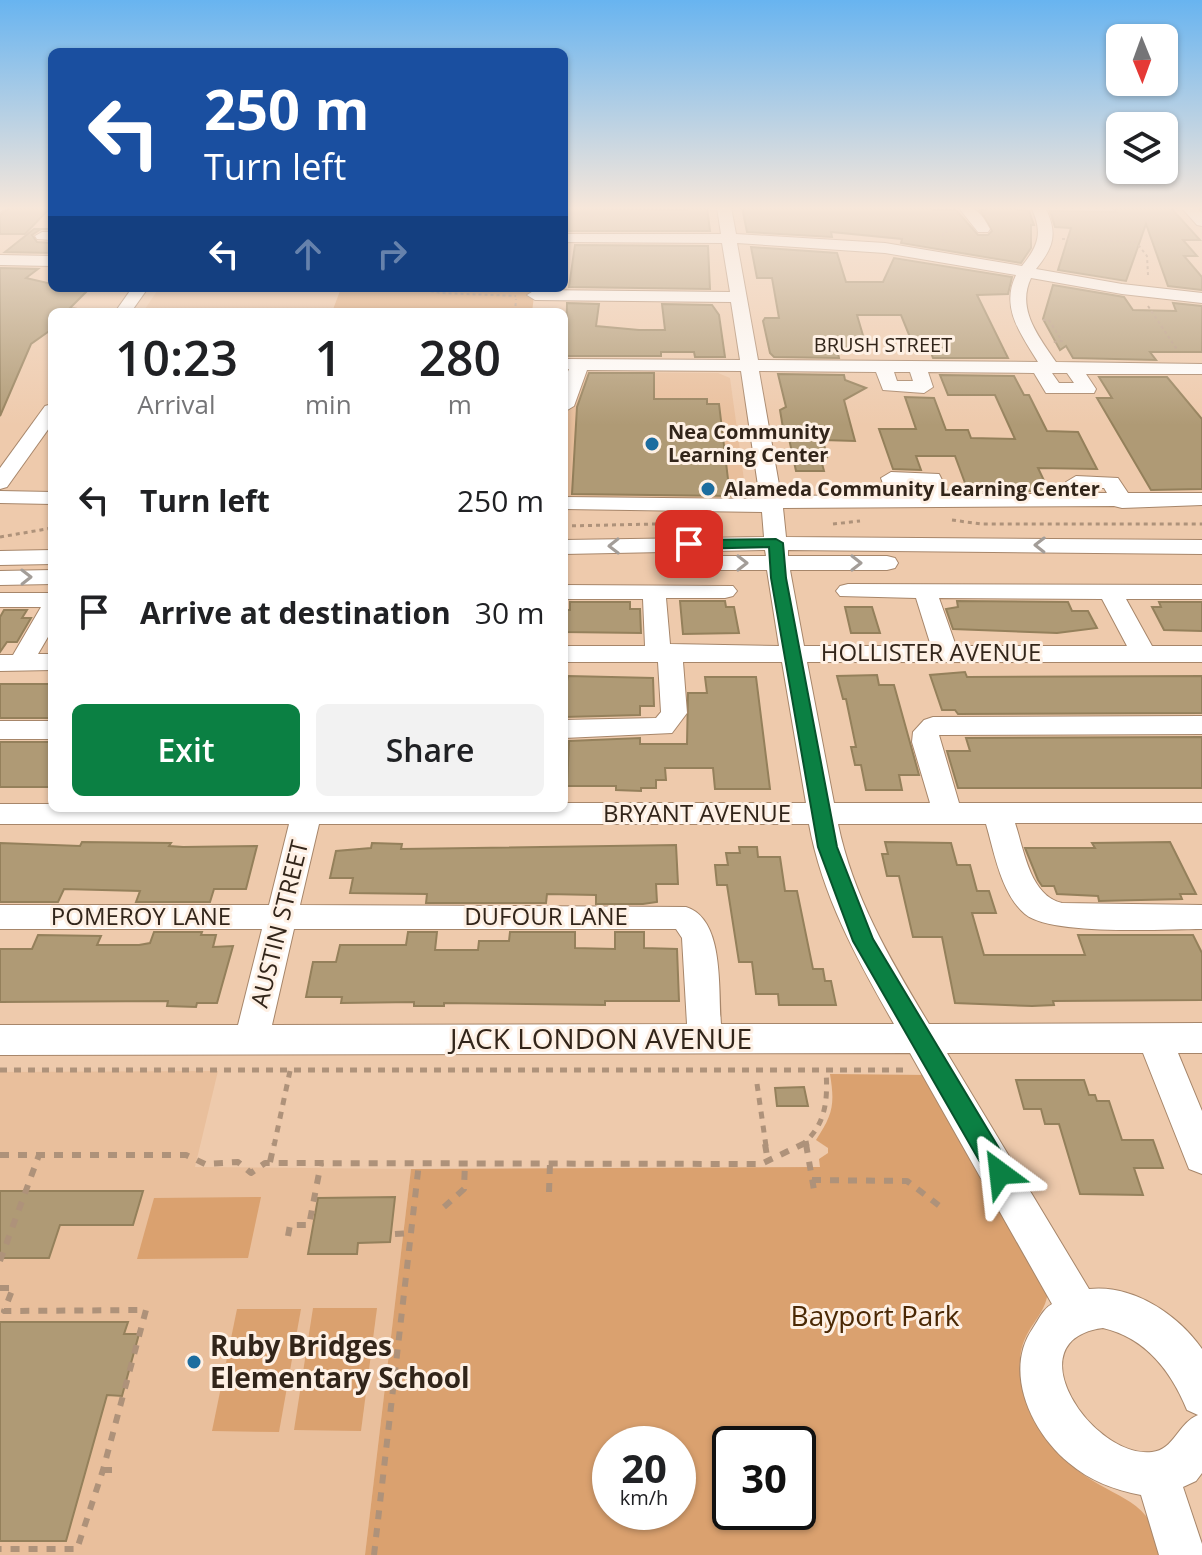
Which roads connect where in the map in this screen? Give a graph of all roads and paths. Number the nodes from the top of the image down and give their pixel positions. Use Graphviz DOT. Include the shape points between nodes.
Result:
graph roads {
  1 [pos="735,280"];
  2 [pos="1024,280"];
  3 [pos="1065,280"];
  4 [pos="431,292"];
  5 [pos="493,294"];
  6 [pos="535,295"];
  7 [pos="516,296"];
  8 [pos="737,297"];
  9 [pos="1202,298"];
  10 [pos="1147,304"];
  11 [pos="1034,319"];
  12 [pos="1182,357"];
  13 [pos="1048,362"];
  14 [pos="572,364"];
  15 [pos="750,366"];
  16 [pos="1202,369"];
  17 [pos="568,385"];
  18 [pos="48,416"];
  19 [pos="0,483"];
  20 [pos="0,497"];
  21 [pos="48,498"];
  22 [pos="1202,499"];
  23 [pos="568,503"];
  24 [pos="771,504"];
  25 [pos="945,511"];
  26 [pos="873,519"];
  27 [pos="1202,524"];
  28 [pos="827,525"];
  29 [pos="48,529"];
  30 [pos="0,537"];
  31 [pos="568,547"];
  32 [pos="1202,547"];
  33 [pos="777,553"];
  34 [pos="48,557"];
  35 [pos="0,558"];
  36 [pos="1202,562"];
  37 [pos="568,565"];
  38 [pos="48,577"];
  39 [pos="0,578"];
  40 [pos="725,591"];
  41 [pos="848,591"];
  42 [pos="925,591"];
  43 [pos="568,592"];
  44 [pos="654,592"];
  45 [pos="1110,592"];
  46 [pos="1202,592"];
  47 [pos="0,600"];
  48 [pos="48,600"];
  49 [pos="48,614"];
  50 [pos="664,652"];
  51 [pos="793,652"];
  52 [pos="946,653"];
  53 [pos="568,654"];
  54 [pos="1144,654"];
  55 [pos="1202,654"];
  56 [pos="48,662"];
  57 [pos="10,663"];
  58 [pos="1202,725"];
  59 [pos="568,729"];
  60 [pos="0,730"];
  61 [pos="48,730"];
  62 [pos="205,812"];
  63 [pos="308,812"];
  64 [pos="479,812"];
  65 [pos="1202,813"];
  66 [pos="0,814"];
  67 [pos="822,814"];
  68 [pos="948,814"];
  69 [pos="997,814"];
  70 [pos="0,917"];
  71 [pos="282,917"];
  72 [pos="1202,917"];
  73 [pos="921,1038"];
  74 [pos="1155,1038"];
  75 [pos="1202,1038"];
  76 [pos="705,1039"];
  77 [pos="0,1040"];
  78 [pos="251,1040"];
  79 [pos="0,1070"];
  80 [pos="939,1070"];
  81 [pos="290,1071"];
  82 [pos="826,1071"];
  83 [pos="757,1084"];
  84 [pos="806,1141"];
  85 [pos="0,1155"];
  86 [pos="39,1155"];
  87 [pos="1202,1157"];
  88 [pos="768,1162"];
  89 [pos="269,1163"];
  90 [pos="321,1163"];
  91 [pos="419,1163"];
  92 [pos="465,1163"];
  93 [pos="550,1163"];
  94 [pos="812,1180"];
  95 [pos="814,1190"];
  96 [pos="549,1192"];
  97 [pos="444,1207"];
  98 [pos="941,1207"];
  99 [pos="411,1233"];
  100 [pos="395,1234"];
  101 [pos="288,1236"];
  102 [pos="0,1261"];
  103 [pos="0,1288"];
  104 [pos="1079,1312"];
  105 [pos="1201,1389"];
  106 [pos="1202,1435"];
  107 [pos="103,1470"];
  108 [pos="116,1470"];
  109 [pos="1157,1474"];
  110 [pos="0,1549"];
  111 [pos="374,1555"];
  112 [pos="1182,1555"];
  1 -- 8 [label="street"];
  2 -- 13 [label="street" via="1017,305"];
  3 -- 9 [label="street"];
  4 -- 5 [label="path"];
  5 -- 7 [label="path"];
  6 -- 8 [label="street"];
  8 -- 15 [label="street"];
  10 -- 12 [label="path"];
  11 -- 13 [label="path" via="1049,320 1062,341 1048,343"];
  13 -- 15 [label="street, BRUSH STREET" via="917,367 924,387 890,386 883,367"];
  13 -- 16 [label="street" via="1053,389 1087,389 1073,368"];
  14 -- 15 [label="street, BRUSH STREET"];
  14 -- 17 [label="street"];
  15 -- 24 [label="street"];
  18 -- 19 [label="street"];
  20 -- 21 [label="street"];
  22 -- 25 [label="street"];
  23 -- 24 [label="street"];
  24 -- 25 [label="street" via="900,502"];
  24 -- 33 [label="street"];
  25 -- 27 [label="path" via="981,524"];
  26 -- 28 [label="path"];
  29 -- 30 [label="path"];
  33 -- 31 [label="street, one-way"];
  32 -- 33 [label="street, one-way"];
  33 -- 36 [label="street, one-way"];
  37 -- 33 [label="street, one-way"];
  33 -- 51 [label="street"];
  34 -- 35 [label="street"];
  39 -- 38 [label="street, one-way"];
  40 -- 44 [label="street"];
  41 -- 42 [label="street"];
  42 -- 45 [label="street"];
  42 -- 52 [label="street"];
  43 -- 44 [label="street"];
  44 -- 50 [label="street"];
  45 -- 46 [label="street"];
  45 -- 54 [label="street"];
  47 -- 48 [label="street"];
  49 -- 57 [label="street"];
  50 -- 51 [label="street, HOLLISTER AVENUE"];
  50 -- 53 [label="street, HOLLISTER AVENUE"];
  50 -- 59 [label="street" via="674,713 663,727"];
  51 -- 52 [label="street, HOLLISTER AVENUE"];
  51 -- 67 [label="street"];
  52 -- 54 [label="street, HOLLISTER AVENUE"];
  54 -- 55 [label="street, HOLLISTER AVENUE"];
  56 -- 57 [label="street"];
  58 -- 68 [label="street" via="933,726 926,732 926,742"];
  60 -- 61 [label="street"];
  62 -- 66 [label="street, BRYANT AVENUE"];
  63 -- 71 [label="street, AUSTIN STREET"];
  64 -- 67 [label="street, BRYANT AVENUE"];
  65 -- 69 [label="street, BRYANT AVENUE"];
  67 -- 68 [label="street, BRYANT AVENUE"];
  67 -- 73 [label="street" via="828,847 863,941"];
  68 -- 69 [label="street, BRYANT AVENUE"];
  69 -- 72 [label="street" via="1024,888 1042,909 1062,915"];
  70 -- 71 [label="street, POMEROY LANE"];
  71 -- 76 [label="street, DUFOUR LANE" via="686,919 698,935"];
  71 -- 78 [label="street, AUSTIN STREET"];
  73 -- 74 [label="street, JACK LONDON AVENUE"];
  73 -- 76 [label="street, JACK LONDON AVENUE"];
  73 -- 80 [label="street"];
  74 -- 75 [label="street, JACK LONDON AVENUE"];
  74 -- 87 [label="street"];
  76 -- 78 [label="street, JACK LONDON AVENUE"];
  77 -- 78 [label="street, JACK LONDON AVENUE"];
  79 -- 81 [label="path"];
  80 -- 82 [label="path"];
  80 -- 104 [label="street"];
  81 -- 82 [label="path"];
  81 -- 89 [label="path"];
  82 -- 84 [label="path" via="827,1111"];
  83 -- 88 [label="path"];
  84 -- 88 [label="path"];
  84 -- 94 [label="path"];
  85 -- 86 [label="path"];
  86 -- 89 [label="path" via="186,1155 205,1164 238,1162 251,1173"];
  86 -- 102 [label="path"];
  88 -- 93 [label="path"];
  89 -- 90 [label="path"];
  90 -- 91 [label="path"];
  90 -- 101 [label="path" via="309,1225 290,1225"];
  91 -- 92 [label="path"];
  91 -- 99 [label="path"];
  92 -- 93 [label="path"];
  92 -- 97 [label="path" via="464,1189"];
  93 -- 96 [label="path"];
  94 -- 95 [label="path"];
  94 -- 98 [label="path" via="907,1181"];
  99 -- 100 [label="path"];
  99 -- 111 [label="path"];
  103 -- 107 [label="path" via="13,1288 4,1311 146,1310"];
  104 -- 105 [label="street" via="1126,1313 1148,1324 1172,1342"];
  104 -- 109 [label="street" via="1057,1325 1044,1347 1042,1374 1053,1412 1072,1438 1097,1458 1124,1471"];
  106 -- 109 [label="street" via="1184,1462"];
  107 -- 108 [label="path"];
  107 -- 110 [label="path" via="77,1549"];
  109 -- 112 [label="street"];
}
